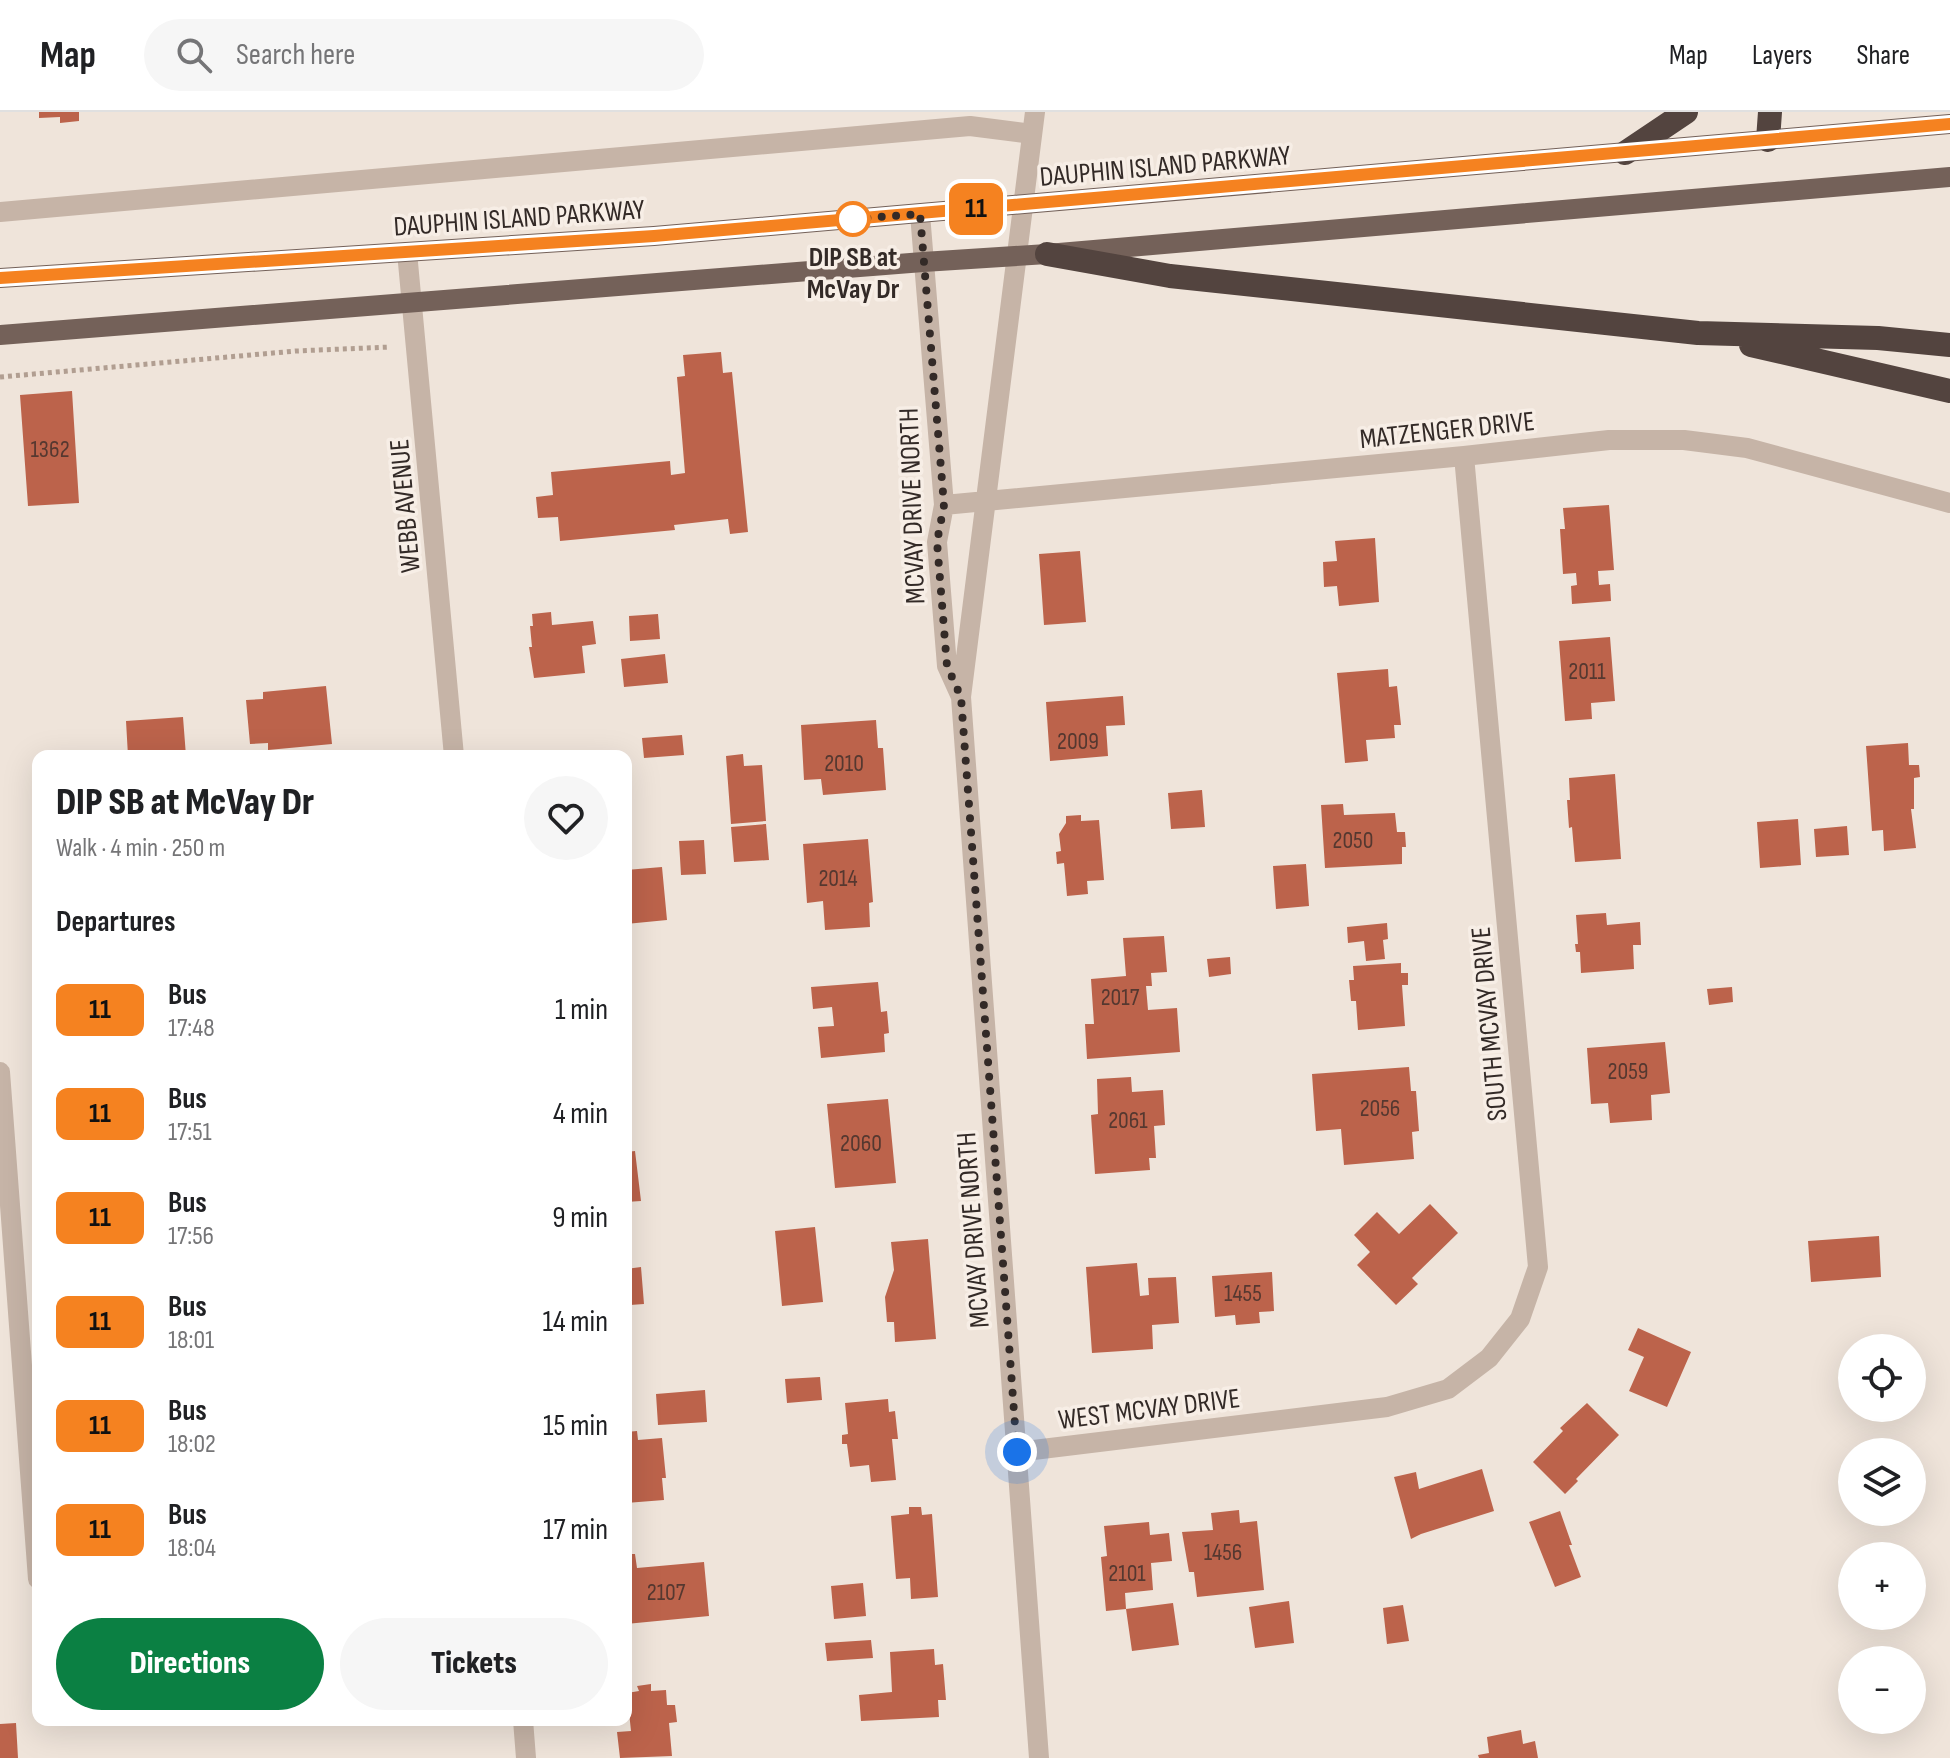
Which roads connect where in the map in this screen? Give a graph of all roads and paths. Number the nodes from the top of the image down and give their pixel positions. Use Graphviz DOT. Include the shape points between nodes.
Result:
graph roads {
  1 [pos="1035,112"];
  2 [pos="1686,112"];
  3 [pos="1770,112"];
  4 [pos="1950,124"];
  5 [pos="1032,134"];
  6 [pos="1768,140"];
  7 [pos="1625,153"];
  8 [pos="1950,177"];
  9 [pos="1023,205"];
  10 [pos="0,212"];
  11 [pos="920,214"];
  12 [pos="407,252"];
  13 [pos="1047,254"];
  14 [pos="1017,256"];
  15 [pos="923,262"];
  16 [pos="0,278"];
  17 [pos="413,302"];
  18 [pos="1698,333"];
  19 [pos="0,335"];
  20 [pos="1950,345"];
  21 [pos="418,349"];
  22 [pos="0,377"];
  23 [pos="1950,391"];
  24 [pos="1464,456"];
  25 [pos="985,501"];
  26 [pos="1950,503"];
  27 [pos="944,505"];
  28 [pos="961,697"];
  29 [pos="453,750"];
  30 [pos="0,1072"];
  31 [pos="1287,1419"];
  32 [pos="1017,1452"];
  33 [pos="32,1499"];
  34 [pos="523,1726"];
  35 [pos="526,1758"];
  36 [pos="1039,1758"];
  1 -- 5 [label="street, MCVAY DRIVE NORTH"];
  2 -- 7 [label="highway"];
  3 -- 6 [label="highway"];
  4 -- 6 [label="main road, DAUPHIN ISLAND PARKWAY"];
  5 -- 9 [label="street, MCVAY DRIVE NORTH"];
  5 -- 10 [label="street" via="970,126"];
  6 -- 7 [label="main road, DAUPHIN ISLAND PARKWAY"];
  7 -- 9 [label="main road, DAUPHIN ISLAND PARKWAY"];
  8 -- 13 [label="main road"];
  9 -- 11 [label="main road, DAUPHIN ISLAND PARKWAY"];
  9 -- 14 [label="street, MCVAY DRIVE NORTH"];
  11 -- 12 [label="main road, DAUPHIN ISLAND PARKWAY"];
  11 -- 15 [label="street, MCVAY DRIVE NORTH"];
  12 -- 16 [label="main road, DAUPHIN ISLAND PARKWAY"];
  12 -- 17 [label="street, WEBB AVENUE"];
  13 -- 14 [label="main road"];
  13 -- 18 [label="highway" via="1170,276"];
  14 -- 15 [label="main road"];
  14 -- 25 [label="street, MCVAY DRIVE NORTH"];
  15 -- 17 [label="main road"];
  15 -- 27 [label="street, MCVAY DRIVE NORTH"];
  17 -- 19 [label="main road"];
  17 -- 21 [label="street, WEBB AVENUE"];
  18 -- 20 [label="highway"];
  18 -- 23 [label="highway"];
  21 -- 22 [label="path" via="296,351"];
  21 -- 29 [label="street, WEBB AVENUE"];
  24 -- 25 [label="street, MATZENGER DRIVE"];
  24 -- 26 [label="street, MATZENGER DRIVE" via="1609,440 1684,440 1747,448"];
  24 -- 31 [label="street, SOUTH MCVAY DRIVE" via="1538,1267 1520,1319 1489,1358 1448,1389 1387,1407"];
  25 -- 27 [label="street, MATZENGER DRIVE"];
  25 -- 28 [label="street, MCVAY DRIVE NORTH"];
  27 -- 28 [label="street, MCVAY DRIVE NORTH" via="937,542 947,666"];
  28 -- 32 [label="street, MCVAY DRIVE NORTH"];
  30 -- 33 [label="street"];
  31 -- 32 [label="street, WEST MCVAY DRIVE"];
  32 -- 36 [label="street, MCVAY DRIVE NORTH"];
  34 -- 35 [label="street"];
}
